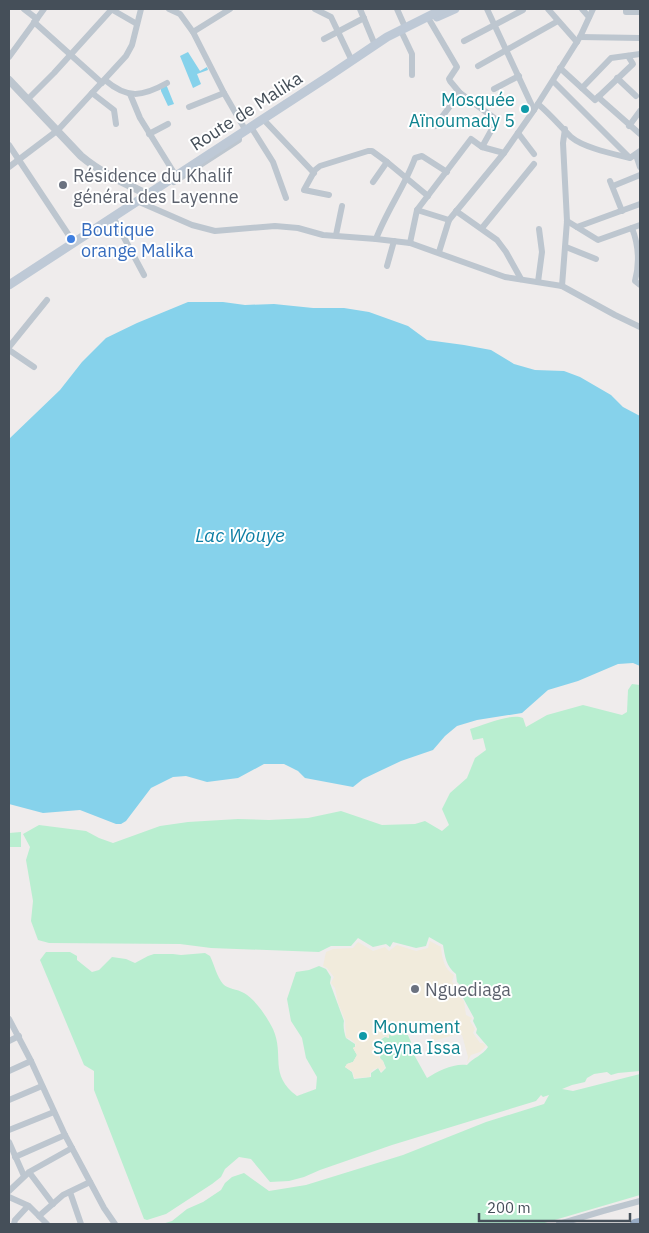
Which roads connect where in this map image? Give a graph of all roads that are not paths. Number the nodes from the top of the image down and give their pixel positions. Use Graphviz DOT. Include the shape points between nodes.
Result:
graph roads {
  1 [pos="24,9"];
  2 [pos="44,9"];
  3 [pos="111,9"];
  4 [pos="141,9"];
  5 [pos="171,9"];
  6 [pos="230,9"];
  7 [pos="315,9"];
  8 [pos="360,9"];
  9 [pos="397,9"];
  10 [pos="443,9"];
  11 [pos="455,9"];
  12 [pos="487,9"];
  13 [pos="548,9"];
  14 [pos="582,9"];
  15 [pos="593,9"];
  16 [pos="626,9"];
  17 [pos="524,10"];
  18 [pos="640,12"];
  19 [pos="590,16"];
  20 [pos="364,18"];
  21 [pos="36,20"];
  22 [pos="430,21"];
  23 [pos="558,22"];
  24 [pos="137,24"];
  25 [pos="495,25"];
  26 [pos="338,31"];
  27 [pos="404,31"];
  28 [pos="193,32"];
  29 [pos="640,38"];
  30 [pos="324,39"];
  31 [pos="578,39"];
  32 [pos="464,41"];
  33 [pos="376,45"];
  34 [pos="507,50"];
  35 [pos="70,54"];
  36 [pos="640,54"];
  37 [pos="628,56"];
  38 [pos="9,58"];
  39 [pos="352,61"];
  40 [pos="478,66"];
  41 [pos="560,68"];
  42 [pos="412,76"];
  43 [pos="519,76"];
  44 [pos="617,78"];
  45 [pos="9,80"];
  46 [pos="103,81"];
  47 [pos="553,81"];
  48 [pos="167,84"];
  49 [pos="582,88"];
  50 [pos="494,89"];
  51 [pos="224,92"];
  52 [pos="92,93"];
  53 [pos="460,93"];
  54 [pos="130,94"];
  55 [pos="636,96"];
  56 [pos="598,97"];
  57 [pos="28,99"];
  58 [pos="189,106"];
  59 [pos="536,107"];
  60 [pos="640,111"];
  61 [pos="263,120"];
  62 [pos="116,124"];
  63 [pos="168,124"];
  64 [pos="434,126"];
  65 [pos="629,126"];
  66 [pos="566,129"];
  67 [pos="58,130"];
  68 [pos="245,131"];
  69 [pos="518,133"];
  70 [pos="149,134"];
  71 [pos="640,134"];
  72 [pos="615,142"];
  73 [pos="9,145"];
  74 [pos="482,147"];
  75 [pos="607,152"];
  76 [pos="504,153"];
  77 [pos="534,154"];
  78 [pos="635,155"];
  79 [pos="18,160"];
  80 [pos="386,162"];
  81 [pos="534,164"];
  82 [pos="9,167"];
  83 [pos="640,167"];
  84 [pos="447,172"];
  85 [pos="314,173"];
  86 [pos="640,175"];
  87 [pos="176,176"];
  88 [pos="408,179"];
  89 [pos="373,182"];
  90 [pos="151,192"];
  91 [pos="329,195"];
  92 [pos="428,196"];
  93 [pos="286,198"];
  94 [pos="137,201"];
  95 [pos="640,204"];
  96 [pos="342,206"];
  97 [pos="418,210"];
  98 [pos="456,211"];
  99 [pos="622,211"];
  100 [pos="113,217"];
  101 [pos="449,220"];
  102 [pos="567,221"];
  103 [pos="640,225"];
  104 [pos="577,227"];
  105 [pos="482,228"];
  106 [pos="632,228"];
  107 [pos="539,229"];
  108 [pos="336,235"];
  109 [pos="376,239"];
  110 [pos="394,241"];
  111 [pos="74,243"];
  112 [pos="410,243"];
  113 [pos="566,248"];
  114 [pos="439,252"];
  115 [pos="596,259"];
  116 [pos="387,266"];
  117 [pos="144,275"];
  118 [pos="521,279"];
  119 [pos="538,282"];
  120 [pos="640,285"];
  121 [pos="9,286"];
  122 [pos="562,286"];
  123 [pos="47,300"];
  124 [pos="640,327"];
  125 [pos="9,348"];
  126 [pos="34,367"];
  127 [pos="9,1019"];
  128 [pos="18,1036"];
  129 [pos="9,1041"];
  130 [pos="31,1061"];
  131 [pos="9,1071"];
  132 [pos="42,1086"];
  133 [pos="9,1100"];
  134 [pos="54,1112"];
  135 [pos="9,1130"];
  136 [pos="65,1135"];
  137 [pos="9,1142"];
  138 [pos="72,1148"];
  139 [pos="15,1157"];
  140 [pos="27,1174"];
  141 [pos="90,1182"];
  142 [pos="9,1191"];
  143 [pos="70,1192"];
  144 [pos="9,1196"];
  145 [pos="640,1201"];
  146 [pos="53,1204"];
  147 [pos="28,1206"];
  148 [pos="39,1216"];
  149 [pos="640,1223"];
  150 [pos="14,1224"];
  151 [pos="47,1224"];
  152 [pos="81,1224"];
  153 [pos="115,1224"];
  154 [pos="559,1224"];
  155 [pos="635,1224"];
  1 -- 21 [label="street"];
  2 -- 21 [label="street"];
  3 -- 24 [label="street"];
  3 -- 35 [label="street"];
  4 -- 24 [label="street"];
  5 -- 28 [label="street" via="180,14"];
  6 -- 28 [label="street"];
  7 -- 26 [label="street" via="331,17"];
  8 -- 20 [label="street"];
  9 -- 27 [label="street"];
  10 -- 27 [label="main road, Route de Malika"];
  11 -- 22 [label="main road, Route de Malika"];
  12 -- 25 [label="street"];
  13 -- 23 [label="street"];
  14 -- 19 [label="street"];
  15 -- 19 [label="street"];
  16 -- 18 [label="street" via="626,12"];
  17 -- 25 [label="street"];
  19 -- 31 [label="street"];
  20 -- 26 [label="street"];
  20 -- 33 [label="street"];
  21 -- 35 [label="street"];
  21 -- 38 [label="street"];
  22 -- 27 [label="main road, Route de Malika"];
  22 -- 53 [label="street" via="457,67 449,79"];
  23 -- 31 [label="street"];
  23 -- 34 [label="street"];
  24 -- 46 [label="street" via="129,51"];
  25 -- 32 [label="street"];
  25 -- 34 [label="street"];
  26 -- 30 [label="street"];
  26 -- 39 [label="street"];
  27 -- 33 [label="main road, Route de Malika"];
  27 -- 42 [label="street" via="412,54"];
  28 -- 51 [label="street"];
  29 -- 31 [label="street"];
  31 -- 41 [label="street"];
  33 -- 39 [label="main road, Route de Malika"];
  34 -- 40 [label="street"];
  34 -- 43 [label="street"];
  35 -- 46 [label="street"];
  35 -- 57 [label="street"];
  36 -- 37 [label="street"];
  37 -- 44 [label="street" via="633,64"];
  37 -- 49 [label="street" via="611,58"];
  39 -- 61 [label="main road, Route de Malika"];
  41 -- 47 [label="street"];
  41 -- 49 [label="street"];
  43 -- 50 [label="street"];
  43 -- 59 [label="street"];
  44 -- 55 [label="street"];
  44 -- 56 [label="street"];
  45 -- 57 [label="street"];
  46 -- 52 [label="street"];
  46 -- 54 [label="street"];
  47 -- 59 [label="street"];
  47 -- 72 [label="street"];
  48 -- 54 [label="street" via="143,94"];
  49 -- 56 [label="street" via="593,99"];
  51 -- 58 [label="street"];
  51 -- 68 [label="street"];
  52 -- 62 [label="street" via="114,110"];
  52 -- 67 [label="street"];
  53 -- 64 [label="street"];
  53 -- 74 [label="street" via="497,120"];
  54 -- 70 [label="street"];
  56 -- 65 [label="street"];
  57 -- 67 [label="street"];
  59 -- 66 [label="street"];
  59 -- 69 [label="street"];
  60 -- 65 [label="street"];
  61 -- 68 [label="main road, Route de Malika"];
  61 -- 85 [label="street"];
  63 -- 70 [label="street"];
  65 -- 71 [label="street"];
  66 -- 75 [label="street" via="578,142"];
  66 -- 102 [label="street" via="563,143"];
  67 -- 79 [label="street"];
  67 -- 90 [label="street" via="93,166 110,177"];
  68 -- 87 [label="main road, Route de Malika"];
  68 -- 90 [label="street" via="239,140 198,167 163,189"];
  68 -- 93 [label="street" via="273,162"];
  69 -- 76 [label="street"];
  69 -- 77 [label="street"];
  70 -- 87 [label="street"];
  72 -- 75 [label="street"];
  72 -- 78 [label="street"];
  73 -- 79 [label="street"];
  74 -- 76 [label="street"];
  74 -- 84 [label="street" via="471,139"];
  75 -- 78 [label="street"];
  76 -- 98 [label="street"];
  78 -- 83 [label="street"];
  79 -- 82 [label="street"];
  79 -- 111 [label="street"];
  80 -- 85 [label="street" via="368,151 324,164"];
  80 -- 88 [label="street"];
  80 -- 89 [label="street"];
  81 -- 105 [label="street"];
  84 -- 88 [label="street" via="418,156"];
  84 -- 92 [label="street"];
  85 -- 91 [label="street" via="304,190"];
  86 -- 99 [label="street" via="611,183"];
  87 -- 90 [label="main road, Route de Malika"];
  88 -- 92 [label="street"];
  88 -- 109 [label="street"];
  90 -- 94 [label="main road, Route de Malika"];
  92 -- 97 [label="street"];
  94 -- 100 [label="main road, Route de Malika"];
  94 -- 108 [label="street" via="192,226 215,231 275,226"];
  95 -- 99 [label="street"];
  96 -- 108 [label="street"];
  97 -- 101 [label="street"];
  97 -- 112 [label="street"];
  98 -- 101 [label="street"];
  98 -- 105 [label="street"];
  99 -- 104 [label="street"];
  100 -- 111 [label="main road, Route de Malika"];
  100 -- 117 [label="street"];
  101 -- 114 [label="street"];
  102 -- 104 [label="street"];
  102 -- 113 [label="street"];
  103 -- 106 [label="street"];
  104 -- 106 [label="street" via="598,240"];
  105 -- 118 [label="street" via="502,245"];
  106 -- 120 [label="street" via="638,244 635,281"];
  107 -- 119 [label="street" via="542,252"];
  108 -- 109 [label="street"];
  109 -- 110 [label="street"];
  110 -- 112 [label="street"];
  110 -- 116 [label="street"];
  111 -- 121 [label="main road, Route de Malika"];
  112 -- 114 [label="street"];
  113 -- 115 [label="street"];
  113 -- 122 [label="street"];
  114 -- 118 [label="street" via="493,273"];
  118 -- 119 [label="street"];
  119 -- 122 [label="street"];
  122 -- 124 [label="street"];
  123 -- 125 [label="street"];
  125 -- 126 [label="street"];
  127 -- 128 [label="street"];
  128 -- 129 [label="street"];
  128 -- 130 [label="street"];
  130 -- 131 [label="street"];
  130 -- 132 [label="street"];
  132 -- 133 [label="street"];
  132 -- 134 [label="street"];
  134 -- 135 [label="street"];
  134 -- 136 [label="street"];
  136 -- 138 [label="street"];
  136 -- 139 [label="street"];
  137 -- 139 [label="street"];
  138 -- 140 [label="street"];
  138 -- 141 [label="street"];
  139 -- 140 [label="street"];
  140 -- 142 [label="street"];
  140 -- 146 [label="street"];
  141 -- 143 [label="street"];
  141 -- 153 [label="street"];
  143 -- 146 [label="street"];
  143 -- 152 [label="street"];
  144 -- 147 [label="street"];
  145 -- 154 [label="street"];
  146 -- 148 [label="street"];
  147 -- 148 [label="street"];
  147 -- 150 [label="street"];
  148 -- 151 [label="street"];
  149 -- 155 [label="highway"];
}
